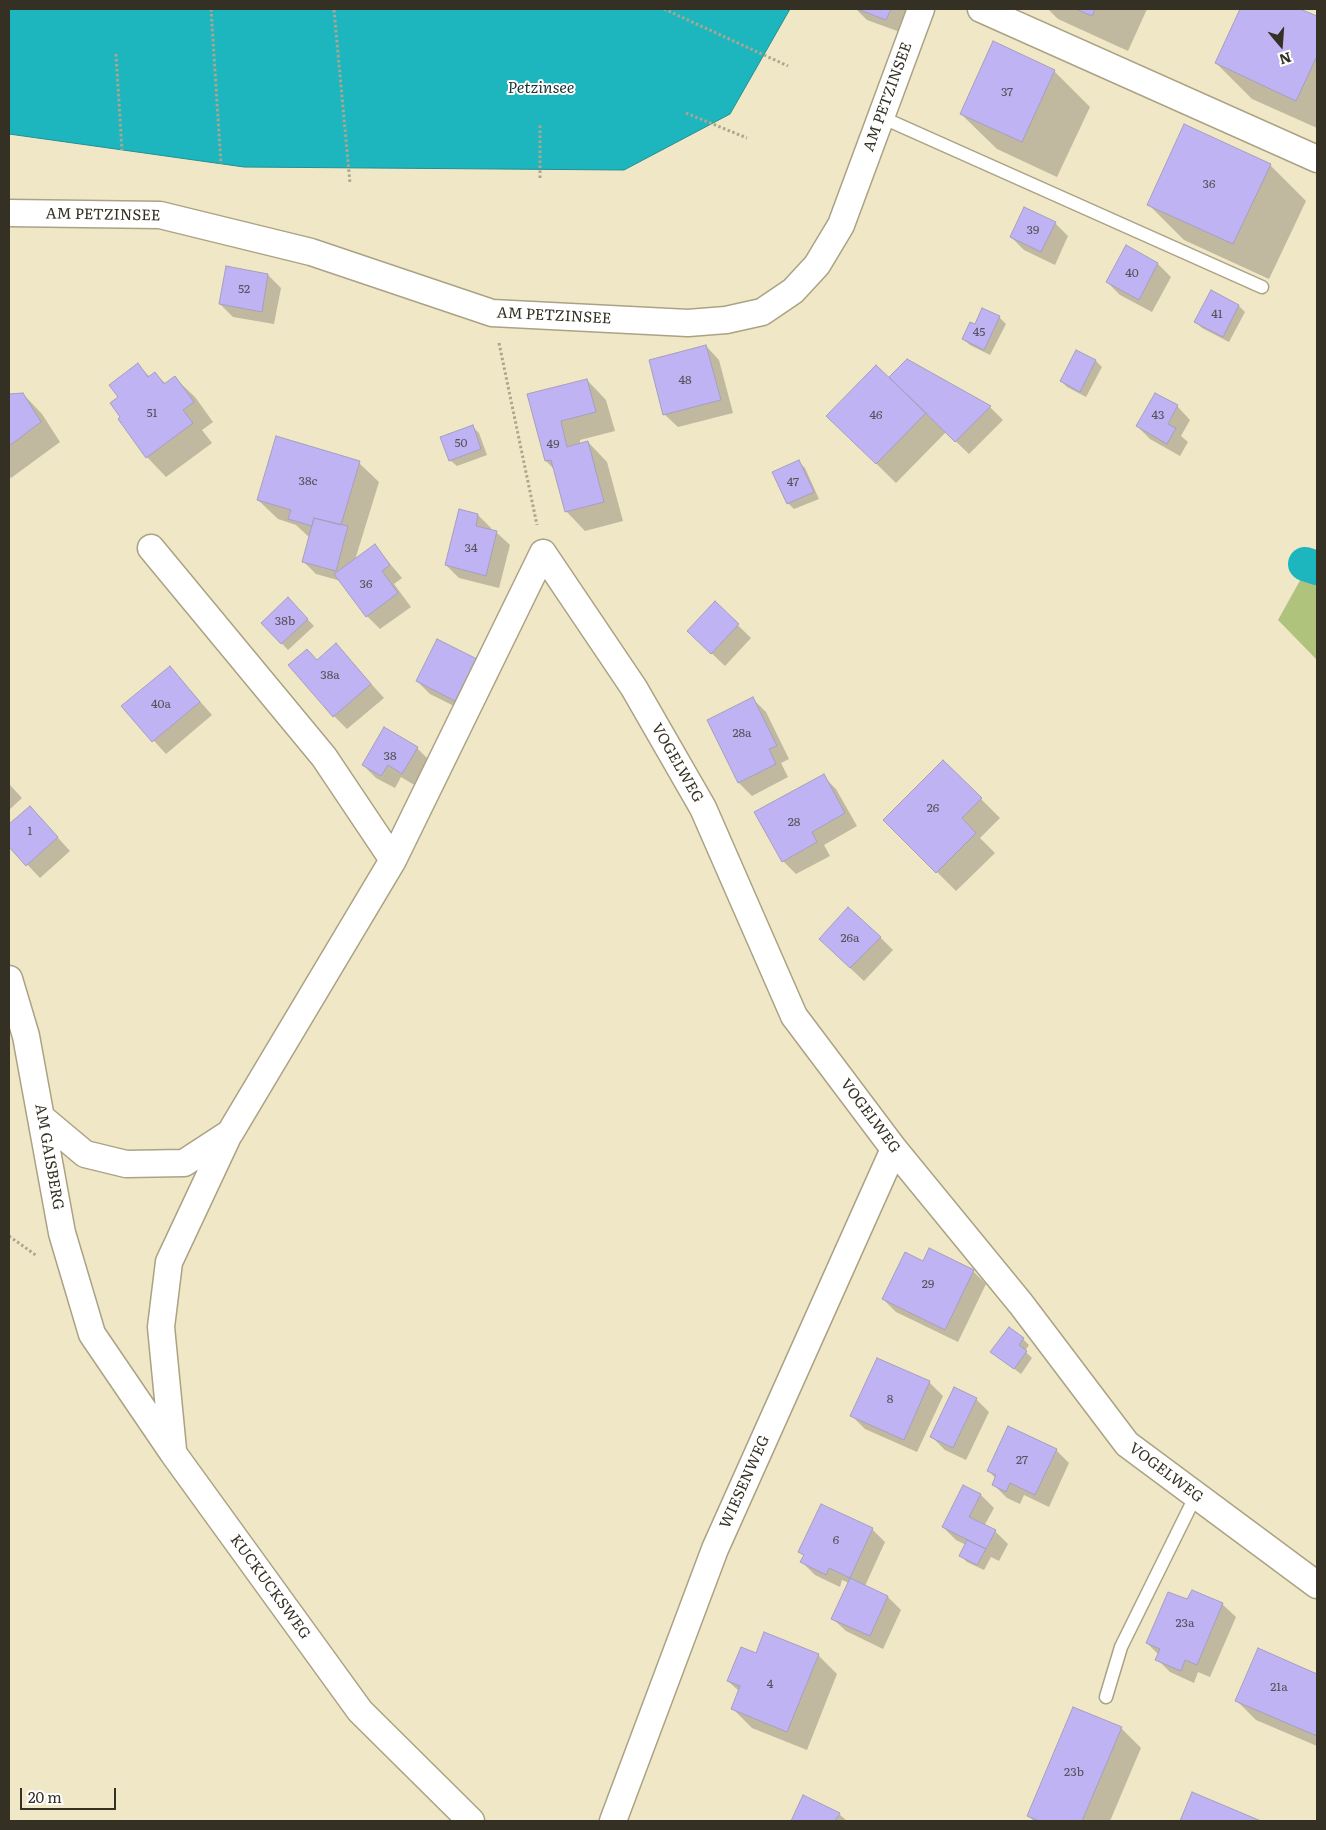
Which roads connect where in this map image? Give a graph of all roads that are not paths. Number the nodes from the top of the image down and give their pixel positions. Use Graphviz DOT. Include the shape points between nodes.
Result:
graph roads {
  1 [pos="921,9"];
  2 [pos="981,9"];
  3 [pos="881,117"];
  4 [pos="1317,159"];
  5 [pos="9,213"];
  6 [pos="1262,287"];
  7 [pos="151,548"];
  8 [pos="393,860"];
  9 [pos="9,978"];
  10 [pos="42,1118"];
  11 [pos="230,1133"];
  12 [pos="894,1150"];
  13 [pos="92,1334"];
  14 [pos="173,1453"];
  15 [pos="1196,1496"];
  16 [pos="1317,1585"];
  17 [pos="1106,1697"];
  18 [pos="471,1821"];
  19 [pos="613,1821"];
  1 -- 3 [label="street, AM PETZINSEE"];
  2 -- 4 [label="street"];
  3 -- 5 [label="street, AM PETZINSEE" via="841,225 817,265 793,291 762,312 726,320 688,323 492,313 311,252 160,215"];
  3 -- 6 [label="lane"];
  7 -- 8 [label="street" via="324,757"];
  8 -- 11 [label="street"];
  8 -- 12 [label="street, VOGELWEG" via="543,553 634,688 703,808 794,1016"];
  9 -- 10 [label="street, AM GAISBERG" via="26,1036"];
  10 -- 11 [label="street" via="85,1154 126,1164 184,1164"];
  10 -- 13 [label="street, AM GAISBERG" via="62,1233"];
  11 -- 14 [label="street" via="169,1262 161,1327"];
  12 -- 15 [label="street, VOGELWEG" via="1021,1304 1127,1444"];
  12 -- 19 [label="street, WIESENWEG" via="715,1549"];
  13 -- 14 [label="street, KUCKUCKSWEG"];
  14 -- 18 [label="street, KUCKUCKSWEG" via="360,1712"];
  15 -- 16 [label="street, VOGELWEG"];
  15 -- 17 [label="lane" via="1121,1647"];
}
